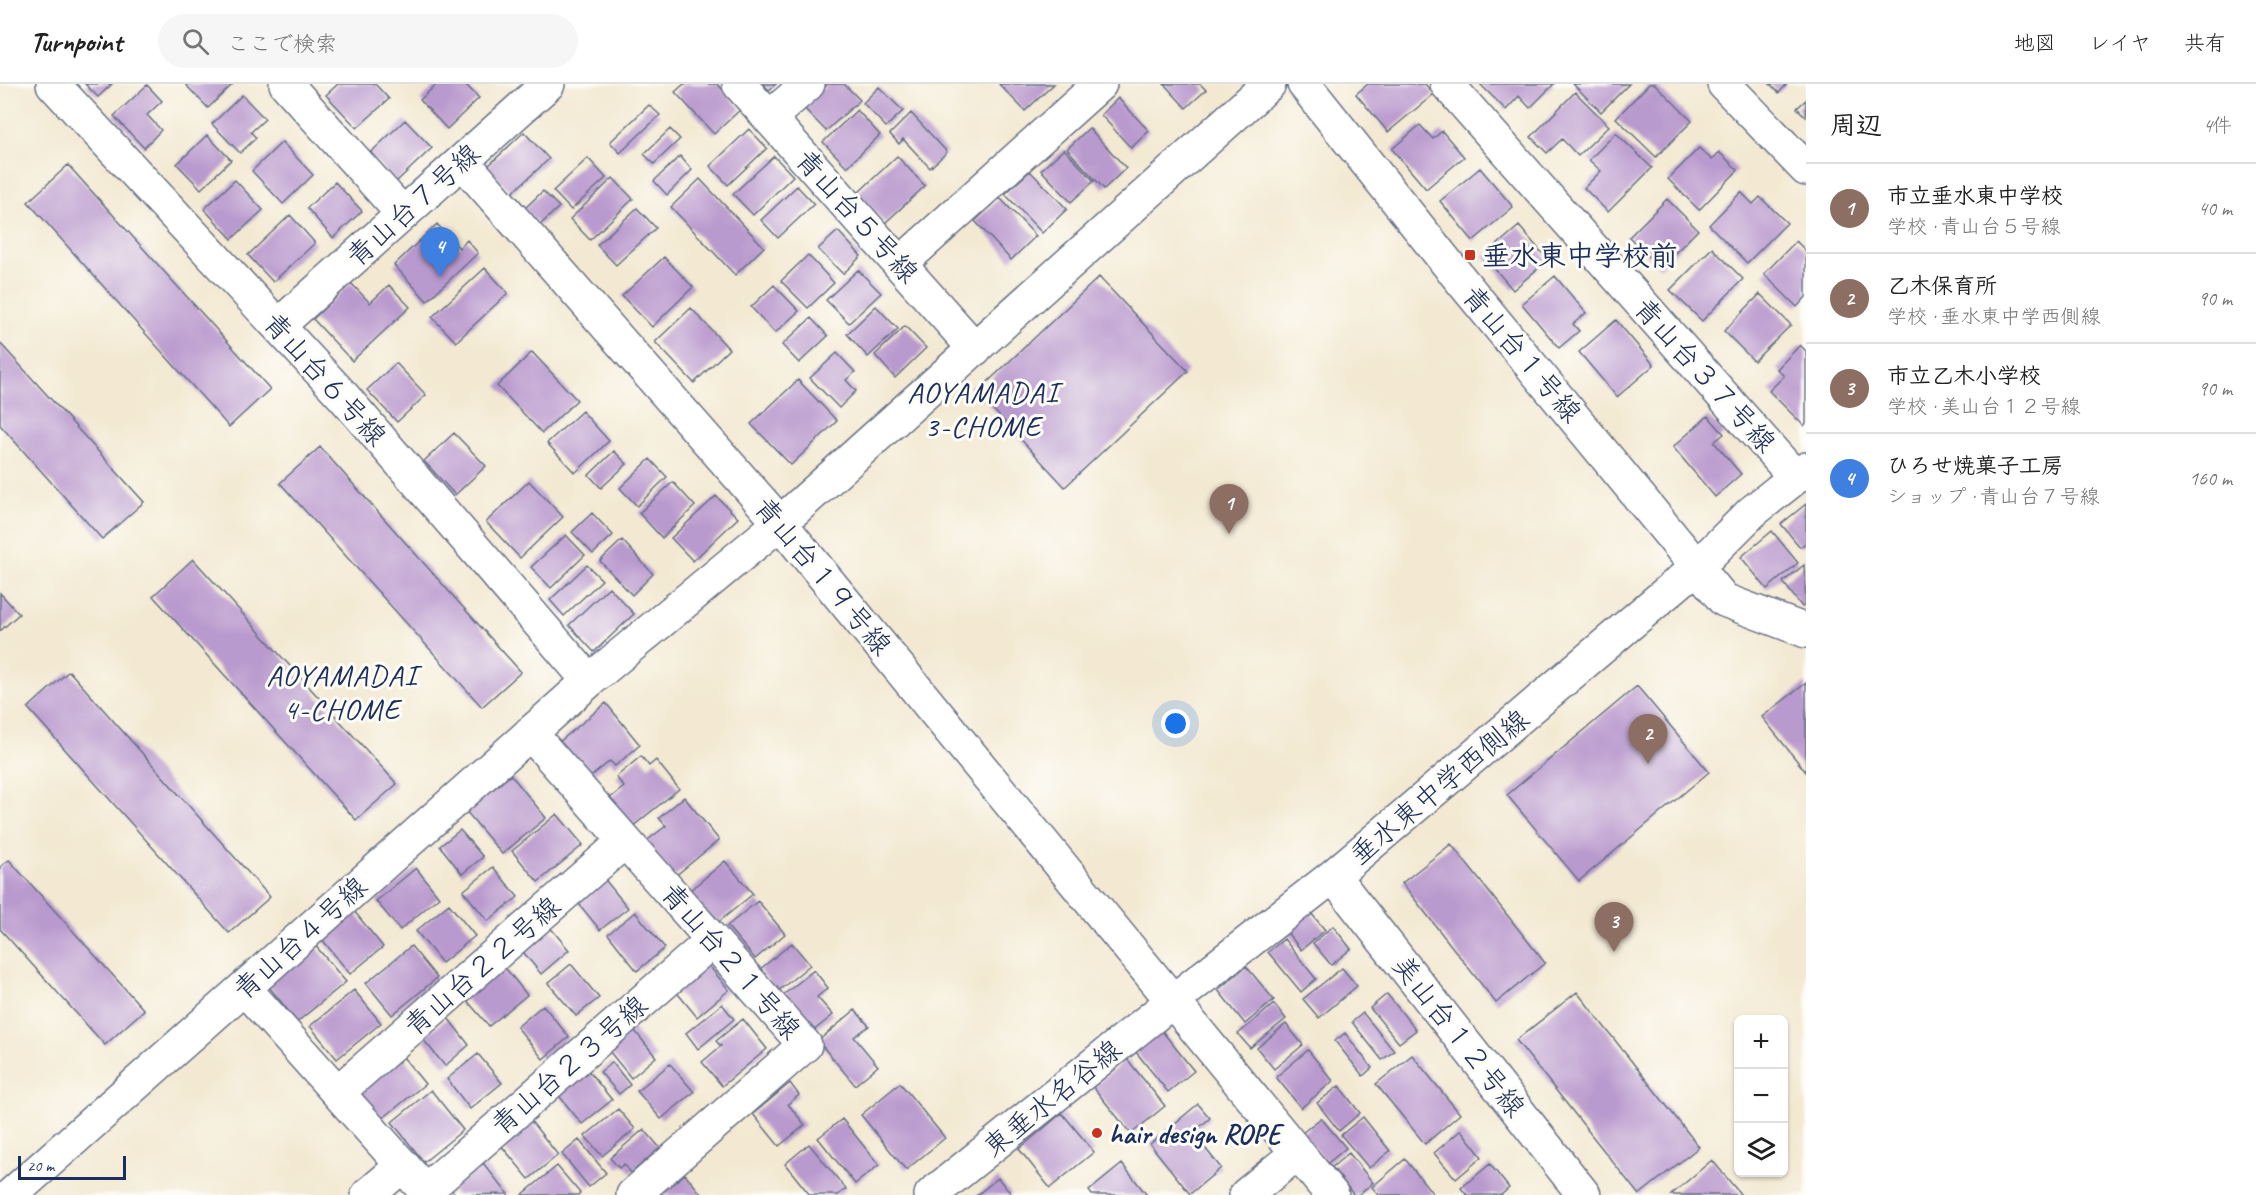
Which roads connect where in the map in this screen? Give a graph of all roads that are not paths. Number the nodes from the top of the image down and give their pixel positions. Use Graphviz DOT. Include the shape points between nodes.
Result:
graph roads {
  1 [pos="53,84"];
  2 [pos="286,84"];
  3 [pos="738,84"];
  4 [pos="808,84"];
  5 [pos="1100,84"];
  6 [pos="1269,84"];
  7 [pos="1304,84"];
  8 [pos="1447,84"];
  9 [pos="1724,84"];
  10 [pos="531,89"];
  11 [pos="769,118"];
  12 [pos="462,161"];
  13 [pos="1806,169"];
  14 [pos="403,214"];
  15 [pos="900,264"];
  16 [pos="278,326"];
  17 [pos="975,349"];
  18 [pos="1801,473"];
  19 [pos="780,523"];
  20 [pos="1698,566"];
  21 [pos="1806,631"];
  22 [pos="589,681"];
  23 [pos="530,733"];
  24 [pos="625,840"];
  25 [pos="1333,876"];
  26 [pos="713,940"];
  27 [pos="244,988"];
  28 [pos="1174,1000"];
  29 [pos="338,1092"];
  30 [pos="1296,1154"];
  31 [pos="403,1165"];
  32 [pos="1574,1192"];
  33 [pos="427,1193"];
  34 [pos="11,1195"];
  35 [pos="368,1195"];
  36 [pos="633,1195"];
  37 [pos="931,1195"];
  38 [pos="1246,1195"];
  39 [pos="1332,1195"];
  1 -- 16 [label="street, 青山台６号線"];
  2 -- 14 [label="street"];
  3 -- 11 [label="street, 青山台５号線"];
  4 -- 11 [label="street"];
  5 -- 15 [label="street"];
  6 -- 17 [label="street, 青山台４号線"];
  7 -- 20 [label="street, 青山台１号線"];
  8 -- 18 [label="street, 青山台３７号線"];
  9 -- 13 [label="street"];
  10 -- 12 [label="street, 青山台７号線"];
  11 -- 15 [label="street, 青山台５号線"];
  12 -- 14 [label="street, 青山台７号線"];
  12 -- 19 [label="street, 青山台１９号線"];
  14 -- 16 [label="street, 青山台７号線"];
  15 -- 17 [label="street, 青山台５号線"];
  16 -- 22 [label="street, 青山台６号線"];
  17 -- 19 [label="street, 青山台４号線"];
  18 -- 20 [label="street, 垂水東中学西側線" via="1752,512"];
  19 -- 22 [label="street, 青山台４号線"];
  19 -- 28 [label="street, 青山台１９号線"];
  20 -- 21 [label="street, 青山台１号線" via="1724,600"];
  20 -- 25 [label="street, 垂水東中学西側線"];
  22 -- 23 [label="street, 青山台４号線"];
  23 -- 24 [label="street, 青山台２１号線"];
  23 -- 27 [label="street, 青山台４号線"];
  24 -- 26 [label="street, 青山台２１号線"];
  24 -- 29 [label="street, 青山台２２号線"];
  25 -- 28 [label="street, 垂水東中学西側線"];
  25 -- 32 [label="street, 美山台１２号線"];
  26 -- 33 [label="street, 青山台２３号線"];
  26 -- 36 [label="street, 青山台２１号線" via="805,1045"];
  27 -- 29 [label="street"];
  27 -- 34 [label="street, 青山台４号線"];
  28 -- 30 [label="street, 青山台１９号線"];
  28 -- 37 [label="street, 東垂水名谷線"];
  29 -- 31 [label="street"];
  30 -- 38 [label="street"];
  30 -- 39 [label="street, 青山台１９号線"];
  31 -- 33 [label="street"];
  31 -- 35 [label="street"];
}
